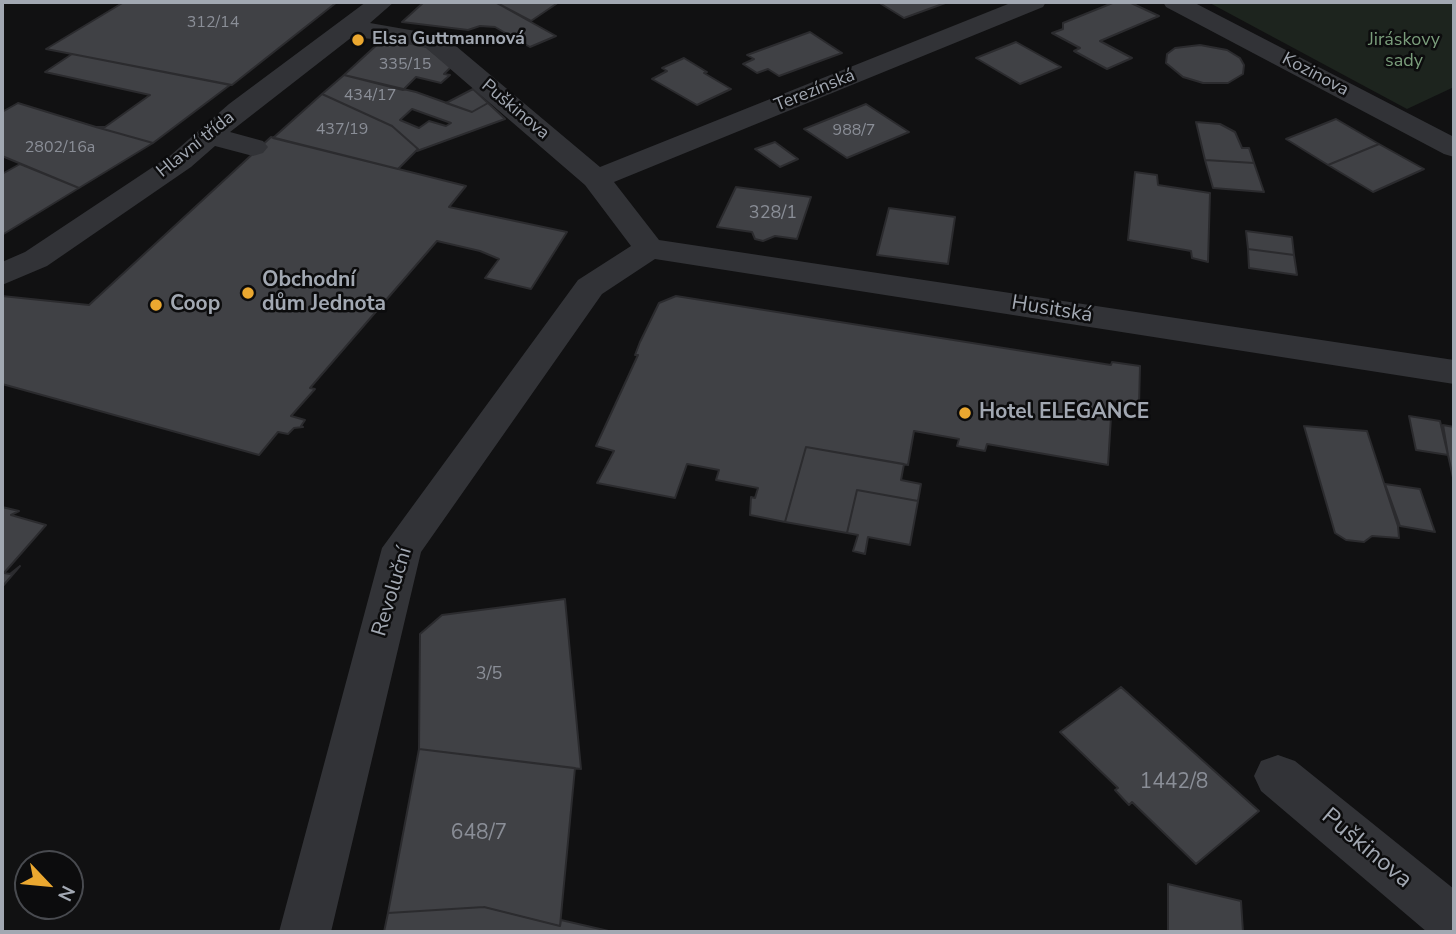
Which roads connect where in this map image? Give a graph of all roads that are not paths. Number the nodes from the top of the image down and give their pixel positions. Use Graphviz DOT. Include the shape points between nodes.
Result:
graph roads {
  1 [pos="382,2"];
  2 [pos="1034,2"];
  3 [pos="1175,2"];
  4 [pos="348,29"];
  5 [pos="210,136"];
  6 [pos="253,147"];
  7 [pos="1454,148"];
  8 [pos="596,179"];
  9 [pos="649,248"];
  10 [pos="2,275"];
  11 [pos="1454,372"];
  12 [pos="1279,776"];
  13 [pos="1454,922"];
  14 [pos="305,932"];
  1 -- 4 [label="street, Hlavní třída"];
  2 -- 8 [label="street, Terezínská"];
  3 -- 7 [label="street, Kozinova"];
  4 -- 5 [label="street, Hlavní třída"];
  4 -- 8 [label="street, Puškinova" via="435,42"];
  5 -- 6 [label="street"];
  5 -- 10 [label="street, Hlavní třída" via="181,161 36,259"];
  8 -- 9 [label="street, Puškinova"];
  9 -- 11 [label="street, Husitská"];
  9 -- 14 [label="street, Revoluční" via="590,287 402,548"];
  12 -- 13 [label="street, Puškinova"];
}
